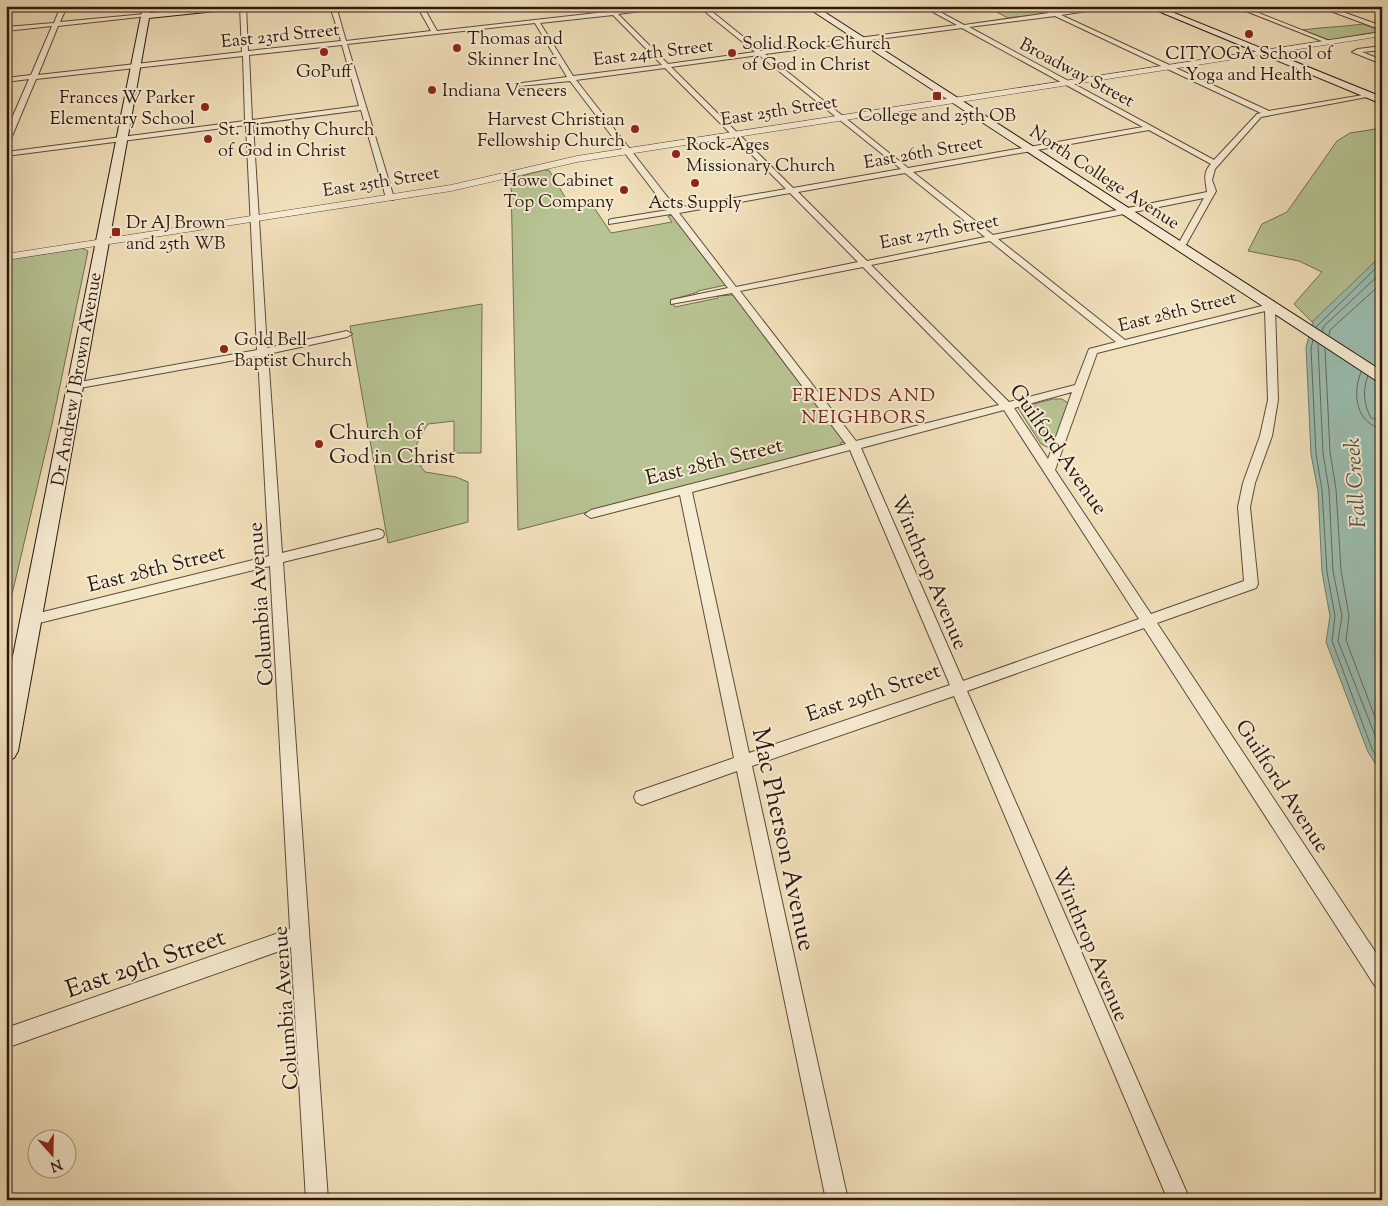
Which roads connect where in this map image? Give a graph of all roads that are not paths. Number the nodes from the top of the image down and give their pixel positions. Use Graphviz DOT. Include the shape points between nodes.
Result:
graph roads {
  1 [pos="64,6"];
  2 [pos="243,6"];
  3 [pos="333,6"];
  4 [pos="420,6"];
  5 [pos="675,6"];
  6 [pos="701,6"];
  7 [pos="809,6"];
  8 [pos="925,6"];
  9 [pos="1038,6"];
  10 [pos="1116,6"];
  11 [pos="1150,6"];
  12 [pos="1236,6"];
  13 [pos="1320,6"];
  14 [pos="146,11"];
  15 [pos="578,11"];
  16 [pos="614,13"];
  17 [pos="1055,14"];
  18 [pos="584,17"];
  19 [pos="537,22"];
  20 [pos="56,25"];
  21 [pos="963,26"];
  22 [pos="1382,28"];
  23 [pos="6,30"];
  24 [pos="435,33"];
  25 [pos="1382,34"];
  26 [pos="861,40"];
  27 [pos="1329,42"];
  28 [pos="344,43"];
  29 [pos="1382,48"];
  30 [pos="1263,52"];
  31 [pos="245,54"];
  32 [pos="760,54"];
  33 [pos="1382,62"];
  34 [pos="136,66"];
  35 [pos="666,66"];
  36 [pos="1168,67"];
  37 [pos="33,77"];
  38 [pos="571,78"];
  39 [pos="6,80"];
  40 [pos="1066,83"];
  41 [pos="522,85"];
  42 [pos="1367,95"];
  43 [pos="954,100"];
  44 [pos="1382,101"];
  45 [pos="362,108"];
  46 [pos="1267,113"];
  47 [pos="841,118"];
  48 [pos="249,123"];
  49 [pos="1150,128"];
  50 [pos="736,134"];
  51 [pos="121,139"];
  52 [pos="6,141"];
  53 [pos="1029,150"];
  54 [pos="627,151"];
  55 [pos="6,154"];
  56 [pos="1215,163"];
  57 [pos="908,171"];
  58 [pos="794,191"];
  59 [pos="1210,194"];
  60 [pos="390,198"];
  61 [pos="1124,211"];
  62 [pos="675,212"];
  63 [pos="254,219"];
  64 [pos="612,222"];
  65 [pos="991,238"];
  66 [pos="101,242"];
  67 [pos="1180,248"];
  68 [pos="6,257"];
  69 [pos="864,263"];
  70 [pos="734,289"];
  71 [pos="674,302"];
  72 [pos="1270,307"];
  73 [pos="347,334"];
  74 [pos="1124,344"];
  75 [pos="263,352"];
  76 [pos="1382,378"];
  77 [pos="74,386"];
  78 [pos="1080,387"];
  79 [pos="1007,406"];
  80 [pos="854,446"];
  81 [pos="1050,471"];
  82 [pos="685,490"];
  83 [pos="591,514"];
  84 [pos="378,534"];
  85 [pos="277,559"];
  86 [pos="31,620"];
  87 [pos="1148,622"];
  88 [pos="959,688"];
  89 [pos="6,751"];
  90 [pos="743,762"];
  91 [pos="642,797"];
  92 [pos="300,935"];
  93 [pos="1382,979"];
  94 [pos="6,1038"];
  95 [pos="317,1200"];
  96 [pos="838,1200"];
  97 [pos="1179,1200"];
  1 -- 20 [label="street"];
  2 -- 14 [label="main road"];
  2 -- 31 [label="street, Columbia Avenue"];
  3 -- 28 [label="street"];
  4 -- 24 [label="street"];
  5 -- 16 [label="street, East 23rd Street"];
  6 -- 32 [label="street"];
  7 -- 26 [label="main road, North College Avenue"];
  8 -- 21 [label="street, Broadway Street"];
  9 -- 17 [label="street"];
  10 -- 17 [label="street, East 24th Street"];
  11 -- 30 [label="main road"];
  12 -- 27 [label="street"];
  13 -- 22 [label="street"];
  14 -- 20 [label="street"];
  14 -- 34 [label="main road, Dr Andrew J Brown Avenue"];
  15 -- 18 [label="street"];
  16 -- 18 [label="street, East 23rd Street"];
  16 -- 35 [label="street, Guilford Avenue"];
  17 -- 21 [label="street, East 24th Street"];
  17 -- 36 [label="street"];
  18 -- 19 [label="street, East 23rd Street"];
  19 -- 24 [label="street, East 23rd Street"];
  19 -- 38 [label="street, Winthrop Avenue"];
  20 -- 23 [label="street"];
  20 -- 37 [label="street"];
  21 -- 26 [label="street, East 24th Street"];
  21 -- 40 [label="street, Broadway Street"];
  24 -- 28 [label="street, East 23rd Street"];
  25 -- 27 [label="street, East 25th Street"];
  26 -- 32 [label="street, East 24th Street"];
  26 -- 43 [label="main road, North College Avenue"];
  27 -- 30 [label="street, East 25th Street"];
  28 -- 31 [label="street, East 23rd Street"];
  28 -- 45 [label="street"];
  29 -- 33 [label="street" via="1356,52"];
  30 -- 36 [label="street, East 25th Street"];
  30 -- 42 [label="main road"];
  31 -- 34 [label="street, East 23rd Street"];
  31 -- 48 [label="street, Columbia Avenue"];
  32 -- 35 [label="street, East 24th Street"];
  32 -- 47 [label="street"];
  34 -- 37 [label="street, East 23rd Street"];
  34 -- 51 [label="main road, Dr Andrew J Brown Avenue"];
  35 -- 38 [label="street, East 24th Street"];
  35 -- 50 [label="street, Guilford Avenue"];
  36 -- 40 [label="street, East 25th Street"];
  36 -- 46 [label="street"];
  37 -- 39 [label="street, East 23rd Street"];
  37 -- 52 [label="street"];
  38 -- 41 [label="street, East 24th Street"];
  38 -- 54 [label="street, Winthrop Avenue"];
  40 -- 43 [label="street, East 25th Street"];
  40 -- 49 [label="street, Broadway Street"];
  42 -- 44 [label="main road"];
  42 -- 46 [label="street"];
  43 -- 47 [label="street, East 25th Street"];
  43 -- 53 [label="main road, North College Avenue"];
  45 -- 48 [label="street"];
  45 -- 60 [label="street"];
  46 -- 56 [label="street" via="1258,116"];
  47 -- 50 [label="street, East 25th Street"];
  47 -- 57 [label="street"];
  48 -- 51 [label="street"];
  48 -- 63 [label="street, Columbia Avenue"];
  49 -- 53 [label="street, East 26th Street"];
  49 -- 56 [label="street, Broadway Street"];
  50 -- 54 [label="street, East 25th Street"];
  50 -- 58 [label="street, Guilford Avenue"];
  51 -- 55 [label="street"];
  51 -- 66 [label="main road, Dr Andrew J Brown Avenue"];
  53 -- 57 [label="street, East 26th Street"];
  53 -- 61 [label="main road, North College Avenue"];
  54 -- 60 [label="street, East 25th Street"];
  54 -- 62 [label="street, Winthrop Avenue"];
  56 -- 59 [label="street" via="1208,175"];
  57 -- 58 [label="street, East 26th Street"];
  57 -- 65 [label="street"];
  58 -- 62 [label="street, East 26th Street"];
  58 -- 69 [label="street, Guilford Avenue"];
  59 -- 61 [label="street, East 27th Street"];
  59 -- 67 [label="street"];
  60 -- 63 [label="street, East 25th Street"];
  61 -- 65 [label="street, East 27th Street"];
  61 -- 67 [label="main road, North College Avenue"];
  62 -- 64 [label="street, East 26th Street"];
  62 -- 70 [label="street, Winthrop Avenue"];
  63 -- 66 [label="street, East 25th Street"];
  63 -- 75 [label="street, Columbia Avenue"];
  65 -- 69 [label="street, East 27th Street"];
  65 -- 74 [label="street"];
  66 -- 68 [label="street, East 25th Street"];
  66 -- 77 [label="main road, Dr Andrew J Brown Avenue"];
  67 -- 72 [label="main road, North College Avenue"];
  69 -- 70 [label="street, East 27th Street"];
  69 -- 79 [label="street, Guilford Avenue"];
  70 -- 71 [label="street, East 27th Street"];
  70 -- 80 [label="street, Winthrop Avenue"];
  72 -- 74 [label="street, East 28th Street"];
  72 -- 76 [label="main road, North College Avenue"];
  72 -- 87 [label="street, East 29th Street" via="1273,400 1266,436 1244,507 1251,584"];
  73 -- 75 [label="street"];
  74 -- 78 [label="street, East 28th Street" via="1093,351"];
  75 -- 77 [label="street"];
  75 -- 85 [label="street, Columbia Avenue"];
  77 -- 86 [label="main road, Dr Andrew J Brown Avenue"];
  78 -- 79 [label="street, East 28th Street"];
  78 -- 81 [label="street"];
  79 -- 80 [label="street, East 28th Street"];
  79 -- 81 [label="street, Guilford Avenue"];
  80 -- 82 [label="street, East 28th Street"];
  80 -- 88 [label="street, Winthrop Avenue"];
  81 -- 87 [label="street, Guilford Avenue"];
  82 -- 83 [label="street, East 28th Street"];
  82 -- 90 [label="street, Mac Pherson Avenue"];
  84 -- 85 [label="street, East 28th Street"];
  85 -- 86 [label="street, East 28th Street"];
  85 -- 92 [label="street, Columbia Avenue"];
  86 -- 89 [label="main road, Dr Andrew J Brown Avenue"];
  87 -- 88 [label="street, East 29th Street"];
  87 -- 93 [label="street, Guilford Avenue"];
  88 -- 90 [label="street, East 29th Street"];
  88 -- 97 [label="street, Winthrop Avenue"];
  90 -- 91 [label="street, East 29th Street"];
  90 -- 96 [label="street, Mac Pherson Avenue"];
  92 -- 94 [label="street, East 29th Street"];
  92 -- 95 [label="street, Columbia Avenue"];
}
